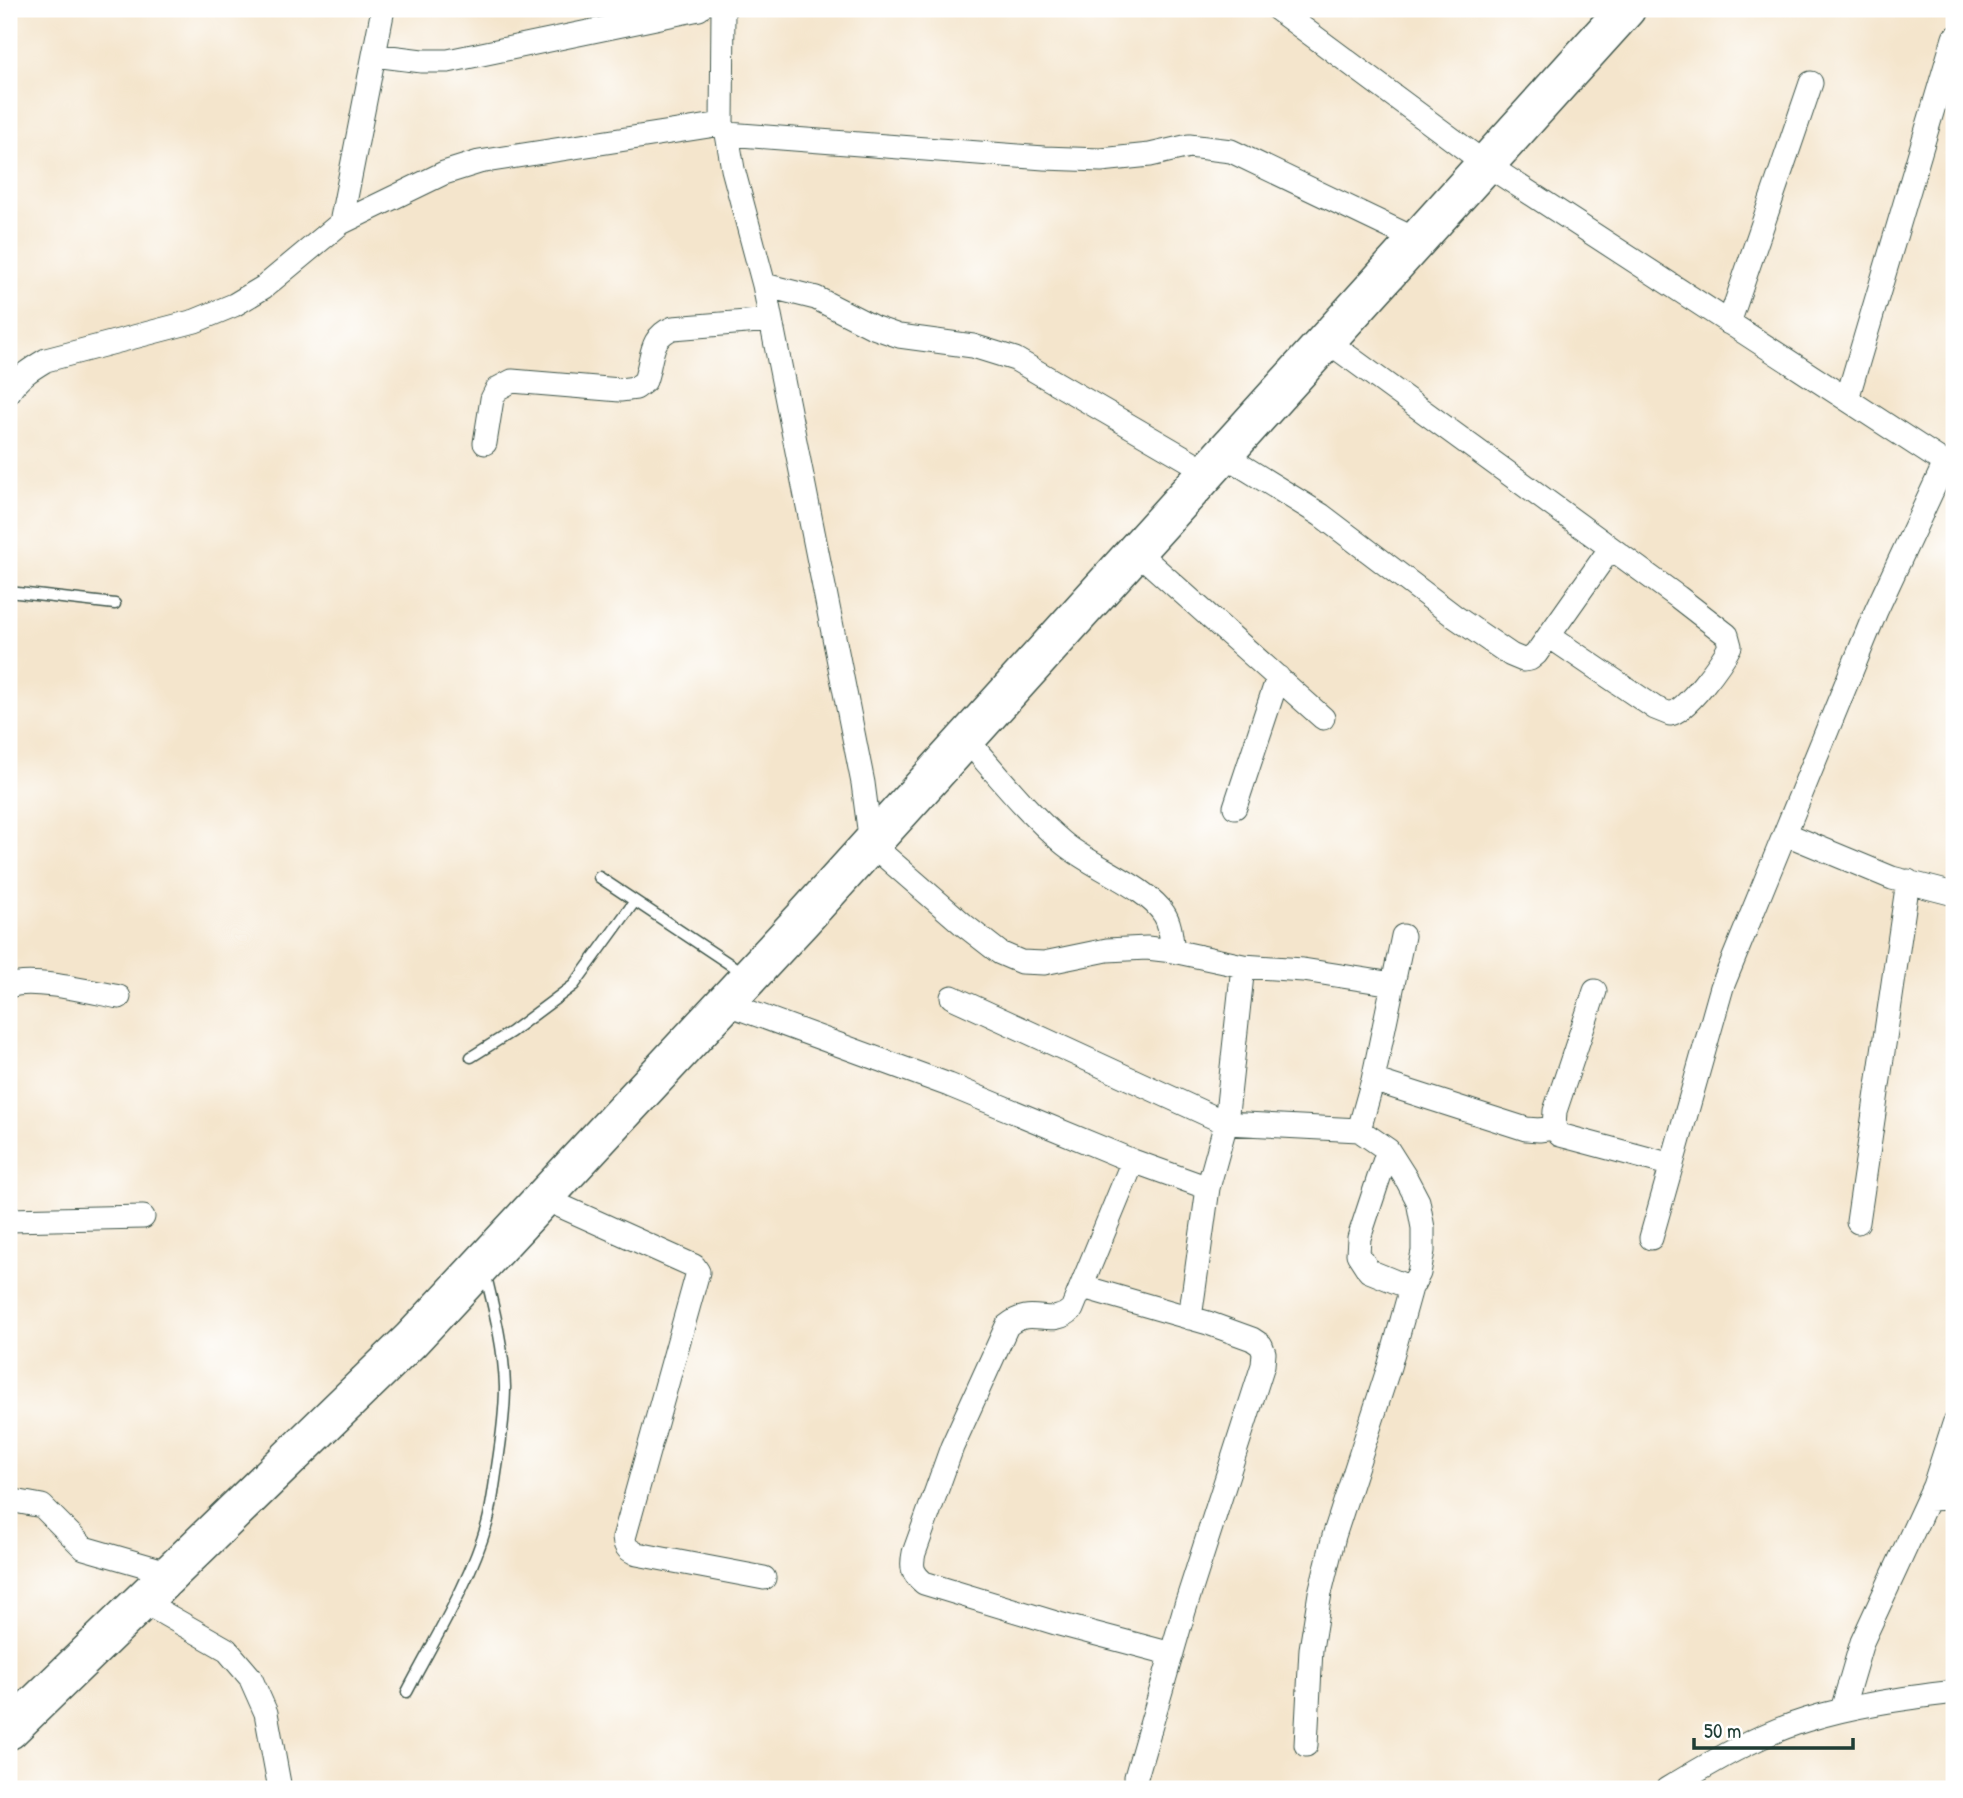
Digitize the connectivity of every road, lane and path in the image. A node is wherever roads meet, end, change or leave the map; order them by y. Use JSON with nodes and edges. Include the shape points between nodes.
{"nodes":[{"id":1,"x":383,"y":9,"type":"edge"},
{"id":2,"x":699,"y":9,"type":"edge"},
{"id":3,"x":723,"y":9,"type":"edge"},
{"id":4,"x":1278,"y":9,"type":"edge"},
{"id":5,"x":1626,"y":9,"type":"edge"},
{"id":6,"x":1954,"y":37,"type":"edge"},
{"id":7,"x":374,"y":55,"type":"junction"},
{"id":8,"x":1811,"y":83,"type":"dead end"},
{"id":9,"x":725,"y":129,"type":"junction"},
{"id":10,"x":1487,"y":165,"type":"junction"},
{"id":11,"x":341,"y":223,"type":"junction"},
{"id":12,"x":1419,"y":241,"type":"junction"},
{"id":13,"x":764,"y":285,"type":"junction"},
{"id":14,"x":771,"y":320,"type":"junction"},
{"id":15,"x":1730,"y":323,"type":"junction"},
{"id":16,"x":1327,"y":341,"type":"junction"},
{"id":17,"x":9,"y":392,"type":"edge"},
{"id":18,"x":1847,"y":399,"type":"junction"},
{"id":19,"x":485,"y":443,"type":"dead end"},
{"id":20,"x":1216,"y":463,"type":"junction"},
{"id":21,"x":1950,"y":466,"type":"edge"},
{"id":22,"x":1610,"y":548,"type":"junction"},
{"id":23,"x":1136,"y":551,"type":"junction"},
{"id":24,"x":9,"y":592,"type":"edge"},
{"id":25,"x":115,"y":604,"type":"dead end"},
{"id":26,"x":1549,"y":636,"type":"junction"},
{"id":27,"x":1278,"y":677,"type":"junction"},
{"id":28,"x":1323,"y":718,"type":"dead end"},
{"id":29,"x":966,"y":739,"type":"junction"},
{"id":30,"x":1235,"y":807,"type":"dead end"},
{"id":31,"x":1786,"y":834,"type":"junction"},
{"id":32,"x":871,"y":844,"type":"junction"},
{"id":33,"x":599,"y":877,"type":"dead end"},
{"id":34,"x":1908,"y":881,"type":"junction"},
{"id":35,"x":1954,"y":894,"type":"edge"},
{"id":36,"x":635,"y":901,"type":"junction"},
{"id":37,"x":1404,"y":936,"type":"dead end"},
{"id":38,"x":1173,"y":951,"type":"junction"},
{"id":39,"x":1243,"y":966,"type":"junction"},
{"id":40,"x":1393,"y":984,"type":"junction"},
{"id":41,"x":9,"y":986,"type":"edge"},
{"id":42,"x":737,"y":990,"type":"junction"},
{"id":43,"x":1595,"y":991,"type":"dead end"},
{"id":44,"x":119,"y":996,"type":"dead end"},
{"id":45,"x":951,"y":997,"type":"dead end"},
{"id":46,"x":471,"y":1057,"type":"dead end"},
{"id":47,"x":1373,"y":1080,"type":"junction"},
{"id":48,"x":1226,"y":1124,"type":"junction"},
{"id":49,"x":1554,"y":1128,"type":"junction"},
{"id":50,"x":1359,"y":1130,"type":"junction"},
{"id":51,"x":1388,"y":1150,"type":"junction"},
{"id":52,"x":1133,"y":1161,"type":"junction"},
{"id":53,"x":1672,"y":1165,"type":"junction"},
{"id":54,"x":1208,"y":1188,"type":"junction"},
{"id":55,"x":544,"y":1198,"type":"junction"},
{"id":56,"x":143,"y":1217,"type":"dead end"},
{"id":57,"x":9,"y":1220,"type":"edge"},
{"id":58,"x":1858,"y":1222,"type":"dead end"},
{"id":59,"x":1651,"y":1238,"type":"dead end"},
{"id":60,"x":483,"y":1263,"type":"junction"},
{"id":61,"x":1083,"y":1287,"type":"junction"},
{"id":62,"x":1411,"y":1288,"type":"junction"},
{"id":63,"x":1191,"y":1318,"type":"junction"},
{"id":64,"x":1954,"y":1424,"type":"edge"},
{"id":65,"x":1954,"y":1498,"type":"edge"},
{"id":66,"x":1928,"y":1499,"type":"junction"},
{"id":67,"x":9,"y":1500,"type":"edge"},
{"id":68,"x":171,"y":1573,"type":"junction"},
{"id":69,"x":764,"y":1578,"type":"dead end"},
{"id":70,"x":142,"y":1601,"type":"junction"},
{"id":71,"x":1172,"y":1654,"type":"junction"},
{"id":72,"x":407,"y":1692,"type":"dead end"},
{"id":73,"x":1954,"y":1692,"type":"edge"},
{"id":74,"x":1842,"y":1710,"type":"junction"},
{"id":75,"x":9,"y":1730,"type":"edge"},
{"id":76,"x":1307,"y":1745,"type":"dead end"},
{"id":77,"x":1136,"y":1777,"type":"dead end"},
{"id":78,"x":279,"y":1789,"type":"edge"},
{"id":79,"x":1667,"y":1789,"type":"edge"}],
"edges":[{"from":1,"to":7,"type":"street"},
{"from":2,"to":7,"type":"street","via":[[448,61]]},
{"from":3,"to":9,"type":"street"},
{"from":4,"to":10,"type":"street"},
{"from":5,"to":10,"type":"highway"},
{"from":6,"to":18,"type":"street"},
{"from":7,"to":11,"type":"street"},
{"from":8,"to":15,"type":"street"},
{"from":9,"to":11,"type":"street","via":[[479,162],[444,173]]},
{"from":9,"to":12,"type":"street","via":[[1044,158],[1101,160],[1189,146],[1212,147],[1230,151]]},
{"from":9,"to":13,"type":"street"},
{"from":10,"to":12,"type":"highway"},
{"from":10,"to":15,"type":"street"},
{"from":11,"to":17,"type":"street","via":[[264,287],[234,305],[195,321],[46,360],[28,370]]},
{"from":12,"to":16,"type":"highway"},
{"from":13,"to":14,"type":"street"},
{"from":13,"to":20,"type":"street","via":[[816,298],[899,336],[973,346],[1014,359]]},
{"from":14,"to":19,"type":"street","via":[[660,332],[645,381],[636,388],[512,381],[492,399]]},
{"from":14,"to":32,"type":"street","via":[[863,783]]},
{"from":15,"to":18,"type":"street"},
{"from":16,"to":20,"type":"highway"},
{"from":16,"to":22,"type":"street"},
{"from":18,"to":21,"type":"street"},
{"from":20,"to":23,"type":"highway"},
{"from":20,"to":26,"type":"street","via":[[1321,515],[1511,655],[1530,659]]},
{"from":21,"to":31,"type":"street","via":[[1876,611]]},
{"from":22,"to":26,"type":"street"},
{"from":22,"to":26,"type":"street","via":[[1727,635],[1730,646],[1724,658],[1682,709],[1670,714]]},
{"from":23,"to":27,"type":"street"},
{"from":23,"to":29,"type":"highway"},
{"from":24,"to":25,"type":"lane"},
{"from":27,"to":28,"type":"street"},
{"from":27,"to":30,"type":"street"},
{"from":29,"to":32,"type":"highway"},
{"from":29,"to":38,"type":"street","via":[[1063,843],[1144,895],[1164,914]]},
{"from":31,"to":34,"type":"street"},
{"from":31,"to":53,"type":"street","via":[[1722,987]]},
{"from":32,"to":38,"type":"street","via":[[964,925],[1000,953],[1021,962],[1044,963],[1107,950]]},
{"from":32,"to":42,"type":"highway"},
{"from":33,"to":36,"type":"lane"},
{"from":34,"to":35,"type":"street"},
{"from":34,"to":58,"type":"street"},
{"from":36,"to":42,"type":"lane"},
{"from":36,"to":46,"type":"lane","via":[[574,985]]},
{"from":37,"to":40,"type":"street"},
{"from":38,"to":39,"type":"street"},
{"from":39,"to":40,"type":"street"},
{"from":39,"to":48,"type":"street"},
{"from":40,"to":47,"type":"street"},
{"from":41,"to":44,"type":"street","via":[[46,985]]},
{"from":42,"to":52,"type":"street","via":[[949,1086]]},
{"from":42,"to":55,"type":"highway"},
{"from":43,"to":49,"type":"street","via":[[1555,1111]]},
{"from":45,"to":48,"type":"street"},
{"from":47,"to":49,"type":"street","via":[[1526,1129]]},
{"from":47,"to":50,"type":"street"},
{"from":48,"to":50,"type":"street"},
{"from":48,"to":54,"type":"street"},
{"from":49,"to":53,"type":"street","via":[[1560,1135]]},
{"from":50,"to":51,"type":"street"},
{"from":51,"to":62,"type":"street","via":[[1418,1201],[1423,1228],[1419,1273]]},
{"from":51,"to":62,"type":"street","via":[[1358,1254],[1369,1271]]},
{"from":52,"to":54,"type":"street"},
{"from":52,"to":61,"type":"street"},
{"from":53,"to":59,"type":"street"},
{"from":54,"to":63,"type":"street"},
{"from":55,"to":60,"type":"highway"},
{"from":55,"to":69,"type":"street","via":[[694,1266],[698,1272],[625,1545],[637,1554]]},
{"from":56,"to":57,"type":"street"},
{"from":60,"to":68,"type":"highway","via":[[411,1340]]},
{"from":60,"to":72,"type":"lane","via":[[505,1387],[495,1485],[476,1555]]},
{"from":61,"to":63,"type":"street"},
{"from":61,"to":71,"type":"street","via":[[1065,1316],[1028,1315],[1007,1326],[952,1447],[911,1566],[924,1583]]},
{"from":62,"to":76,"type":"street","via":[[1320,1593],[1311,1649]]},
{"from":63,"to":71,"type":"street","via":[[1252,1339],[1264,1353]]},
{"from":64,"to":66,"type":"street"},
{"from":65,"to":66,"type":"street"},
{"from":66,"to":74,"type":"street","via":[[1865,1633]]},
{"from":67,"to":68,"type":"street","via":[[41,1506],[92,1551]]},
{"from":68,"to":70,"type":"highway"},
{"from":70,"to":75,"type":"highway"},
{"from":70,"to":78,"type":"street","via":[[226,1649],[250,1677],[266,1713]]},
{"from":71,"to":77,"type":"street"},
{"from":73,"to":74,"type":"street"},
{"from":74,"to":79,"type":"street","via":[[1754,1740]]}]}
